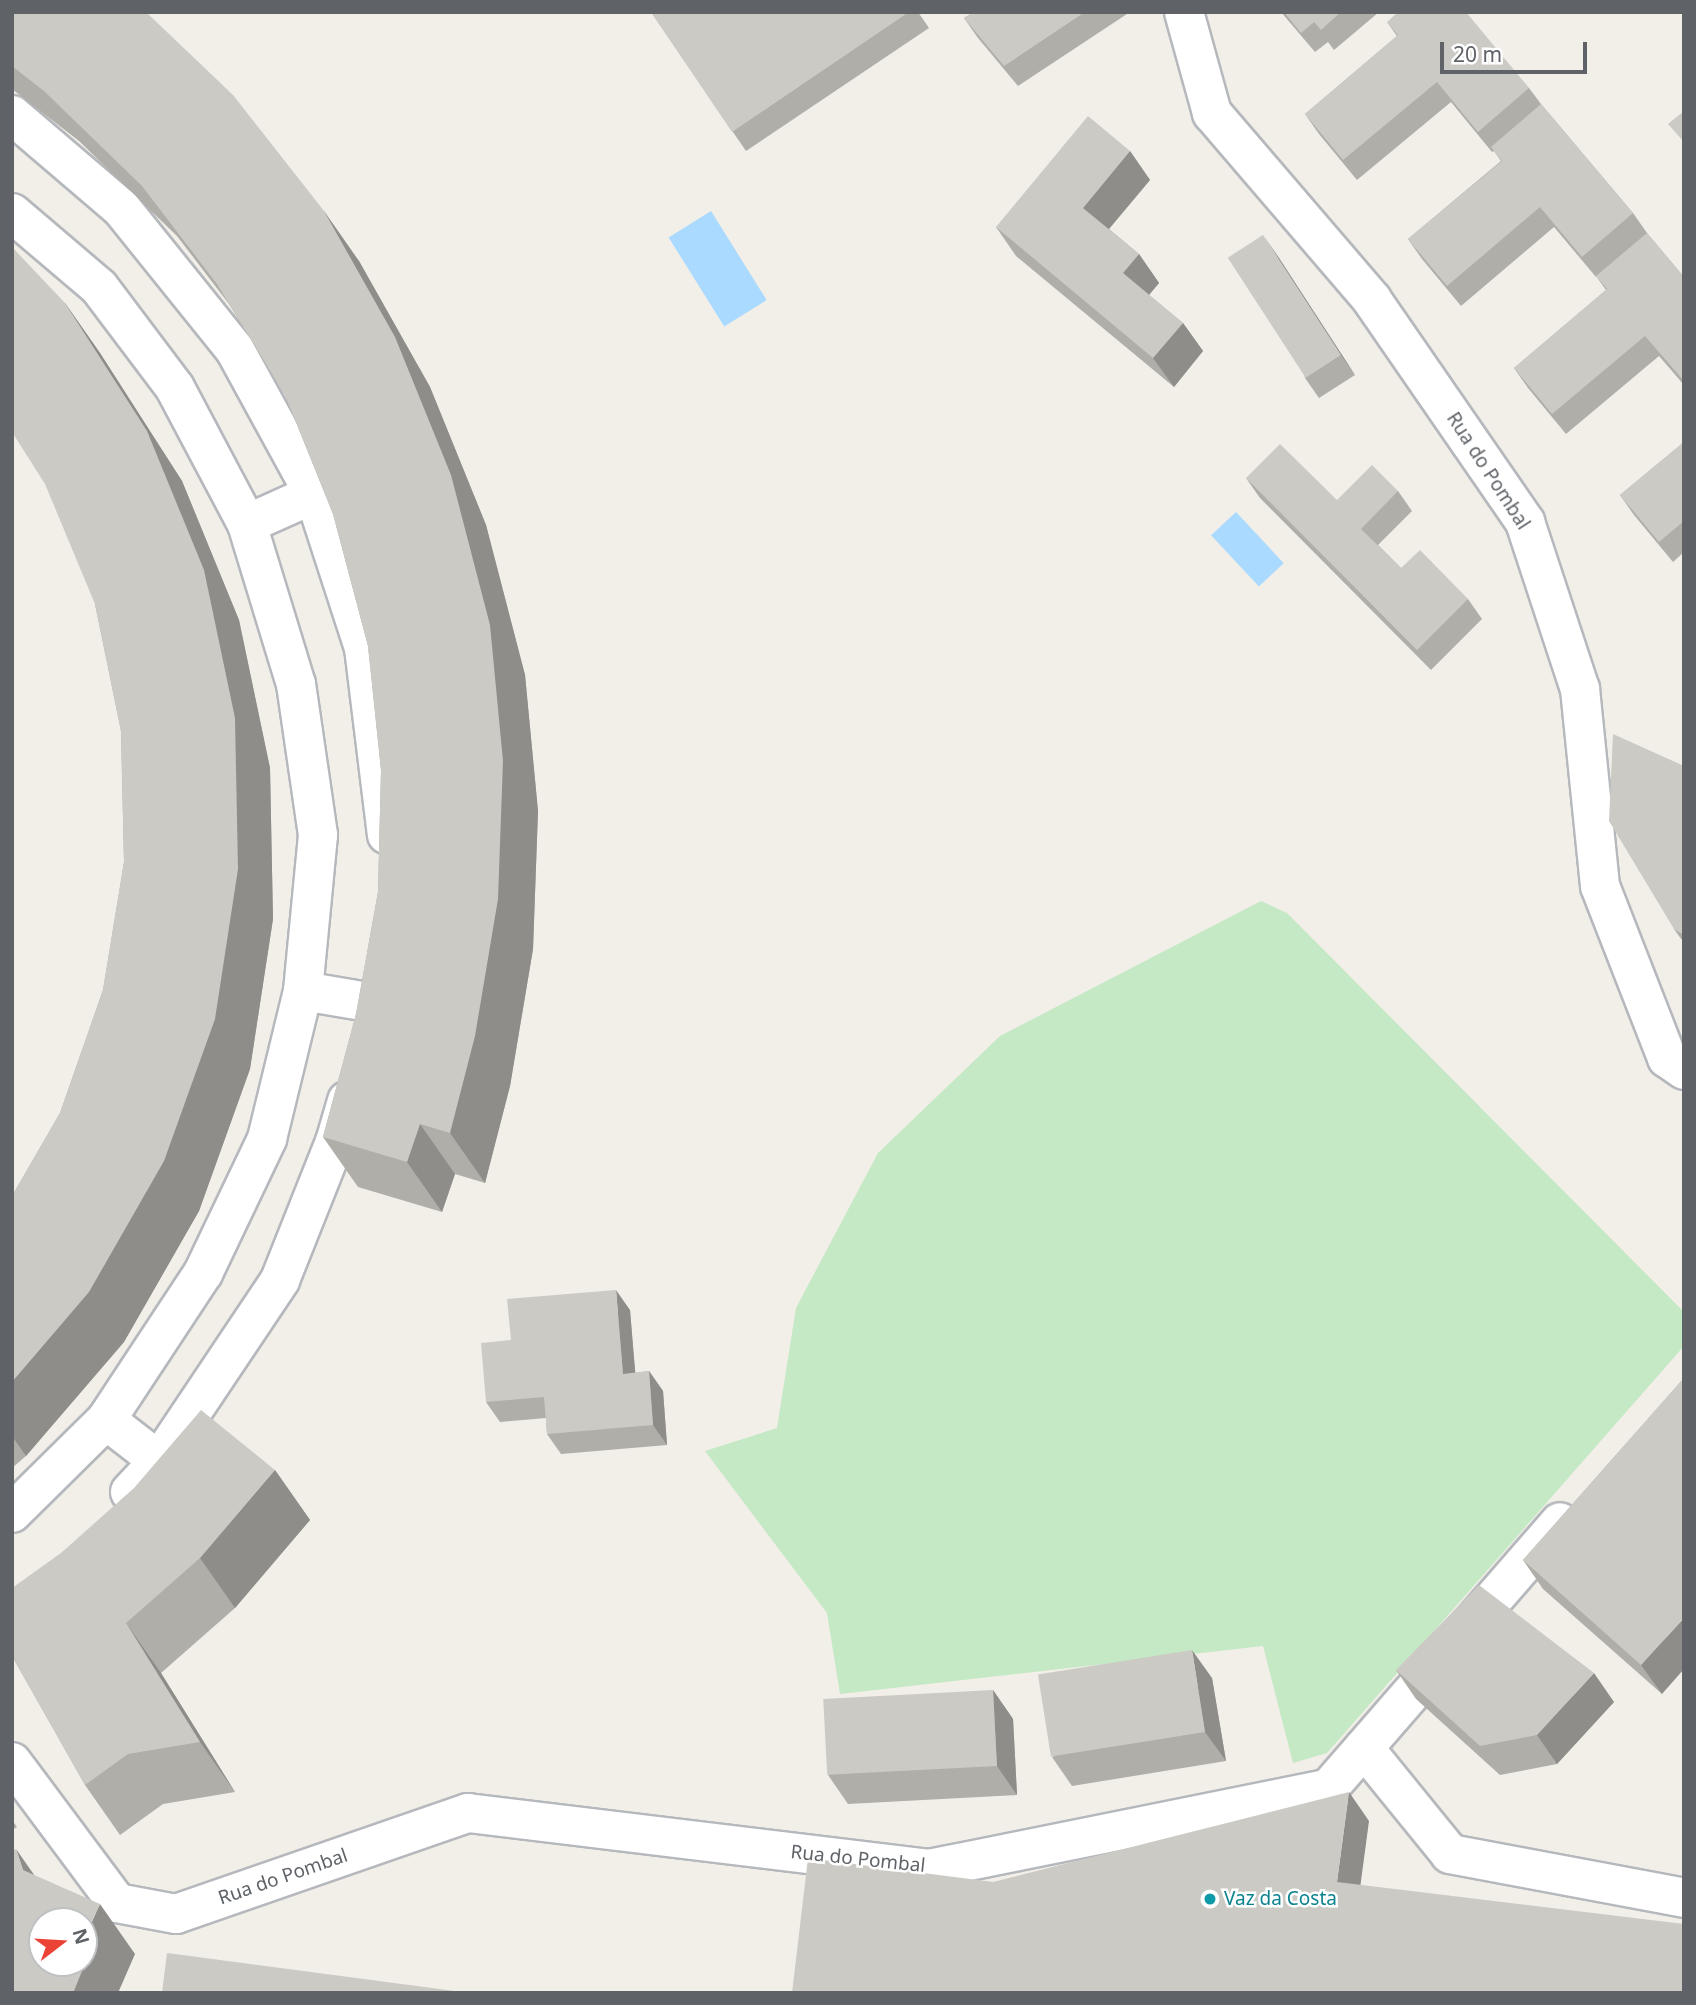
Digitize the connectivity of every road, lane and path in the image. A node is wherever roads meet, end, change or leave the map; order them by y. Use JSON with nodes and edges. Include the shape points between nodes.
{"nodes":[{"id":1,"x":1184,"y":12,"type":"edge"},
{"id":2,"x":13,"y":118,"type":"edge"},
{"id":3,"x":12,"y":213,"type":"edge"},
{"id":4,"x":314,"y":494,"type":"junction"},
{"id":5,"x":247,"y":524,"type":"junction"},
{"id":6,"x":385,"y":868,"type":"edge"},
{"id":7,"x":377,"y":962,"type":"edge"},
{"id":8,"x":303,"y":991,"type":"junction"},
{"id":9,"x":374,"y":1003,"type":"junction"},
{"id":10,"x":1684,"y":1070,"type":"edge"},
{"id":11,"x":106,"y":1420,"type":"junction"},
{"id":12,"x":159,"y":1461,"type":"junction"},
{"id":13,"x":1583,"y":1495,"type":"edge"},
{"id":14,"x":12,"y":1513,"type":"edge"},
{"id":15,"x":108,"y":1516,"type":"edge"},
{"id":16,"x":1364,"y":1748,"type":"junction"},
{"id":17,"x":12,"y":1762,"type":"edge"},
{"id":18,"x":1684,"y":1898,"type":"edge"}],
"edges":[{"from":1,"to":10,"type":"street","name":"Rua do Pombal","via":[[1212,113],[1371,300],[1525,522],[1580,690],[1600,886],[1667,1058]]},
{"from":2,"to":4,"type":"street","via":[[121,208],[235,349]]},
{"from":3,"to":5,"type":"street","via":[[99,287],[175,388]]},
{"from":4,"to":5,"type":"street"},
{"from":4,"to":6,"type":"street","via":[[364,648],[387,841]]},
{"from":5,"to":8,"type":"street","via":[[296,684],[318,835]]},
{"from":7,"to":9,"type":"street"},
{"from":8,"to":9,"type":"street"},
{"from":8,"to":11,"type":"street","via":[[267,1139],[203,1273]]},
{"from":9,"to":12,"type":"street","via":[[335,1142],[280,1280]]},
{"from":11,"to":12,"type":"street"},
{"from":11,"to":14,"type":"street"},
{"from":12,"to":15,"type":"street"},
{"from":13,"to":16,"type":"street","name":"Rua do Pombal"},
{"from":16,"to":17,"type":"street","name":"Rua do Pombal","via":[[1329,1788],[929,1869],[468,1813],[176,1914],[117,1903]]},
{"from":16,"to":18,"type":"street","via":[[1450,1854]]}]}
